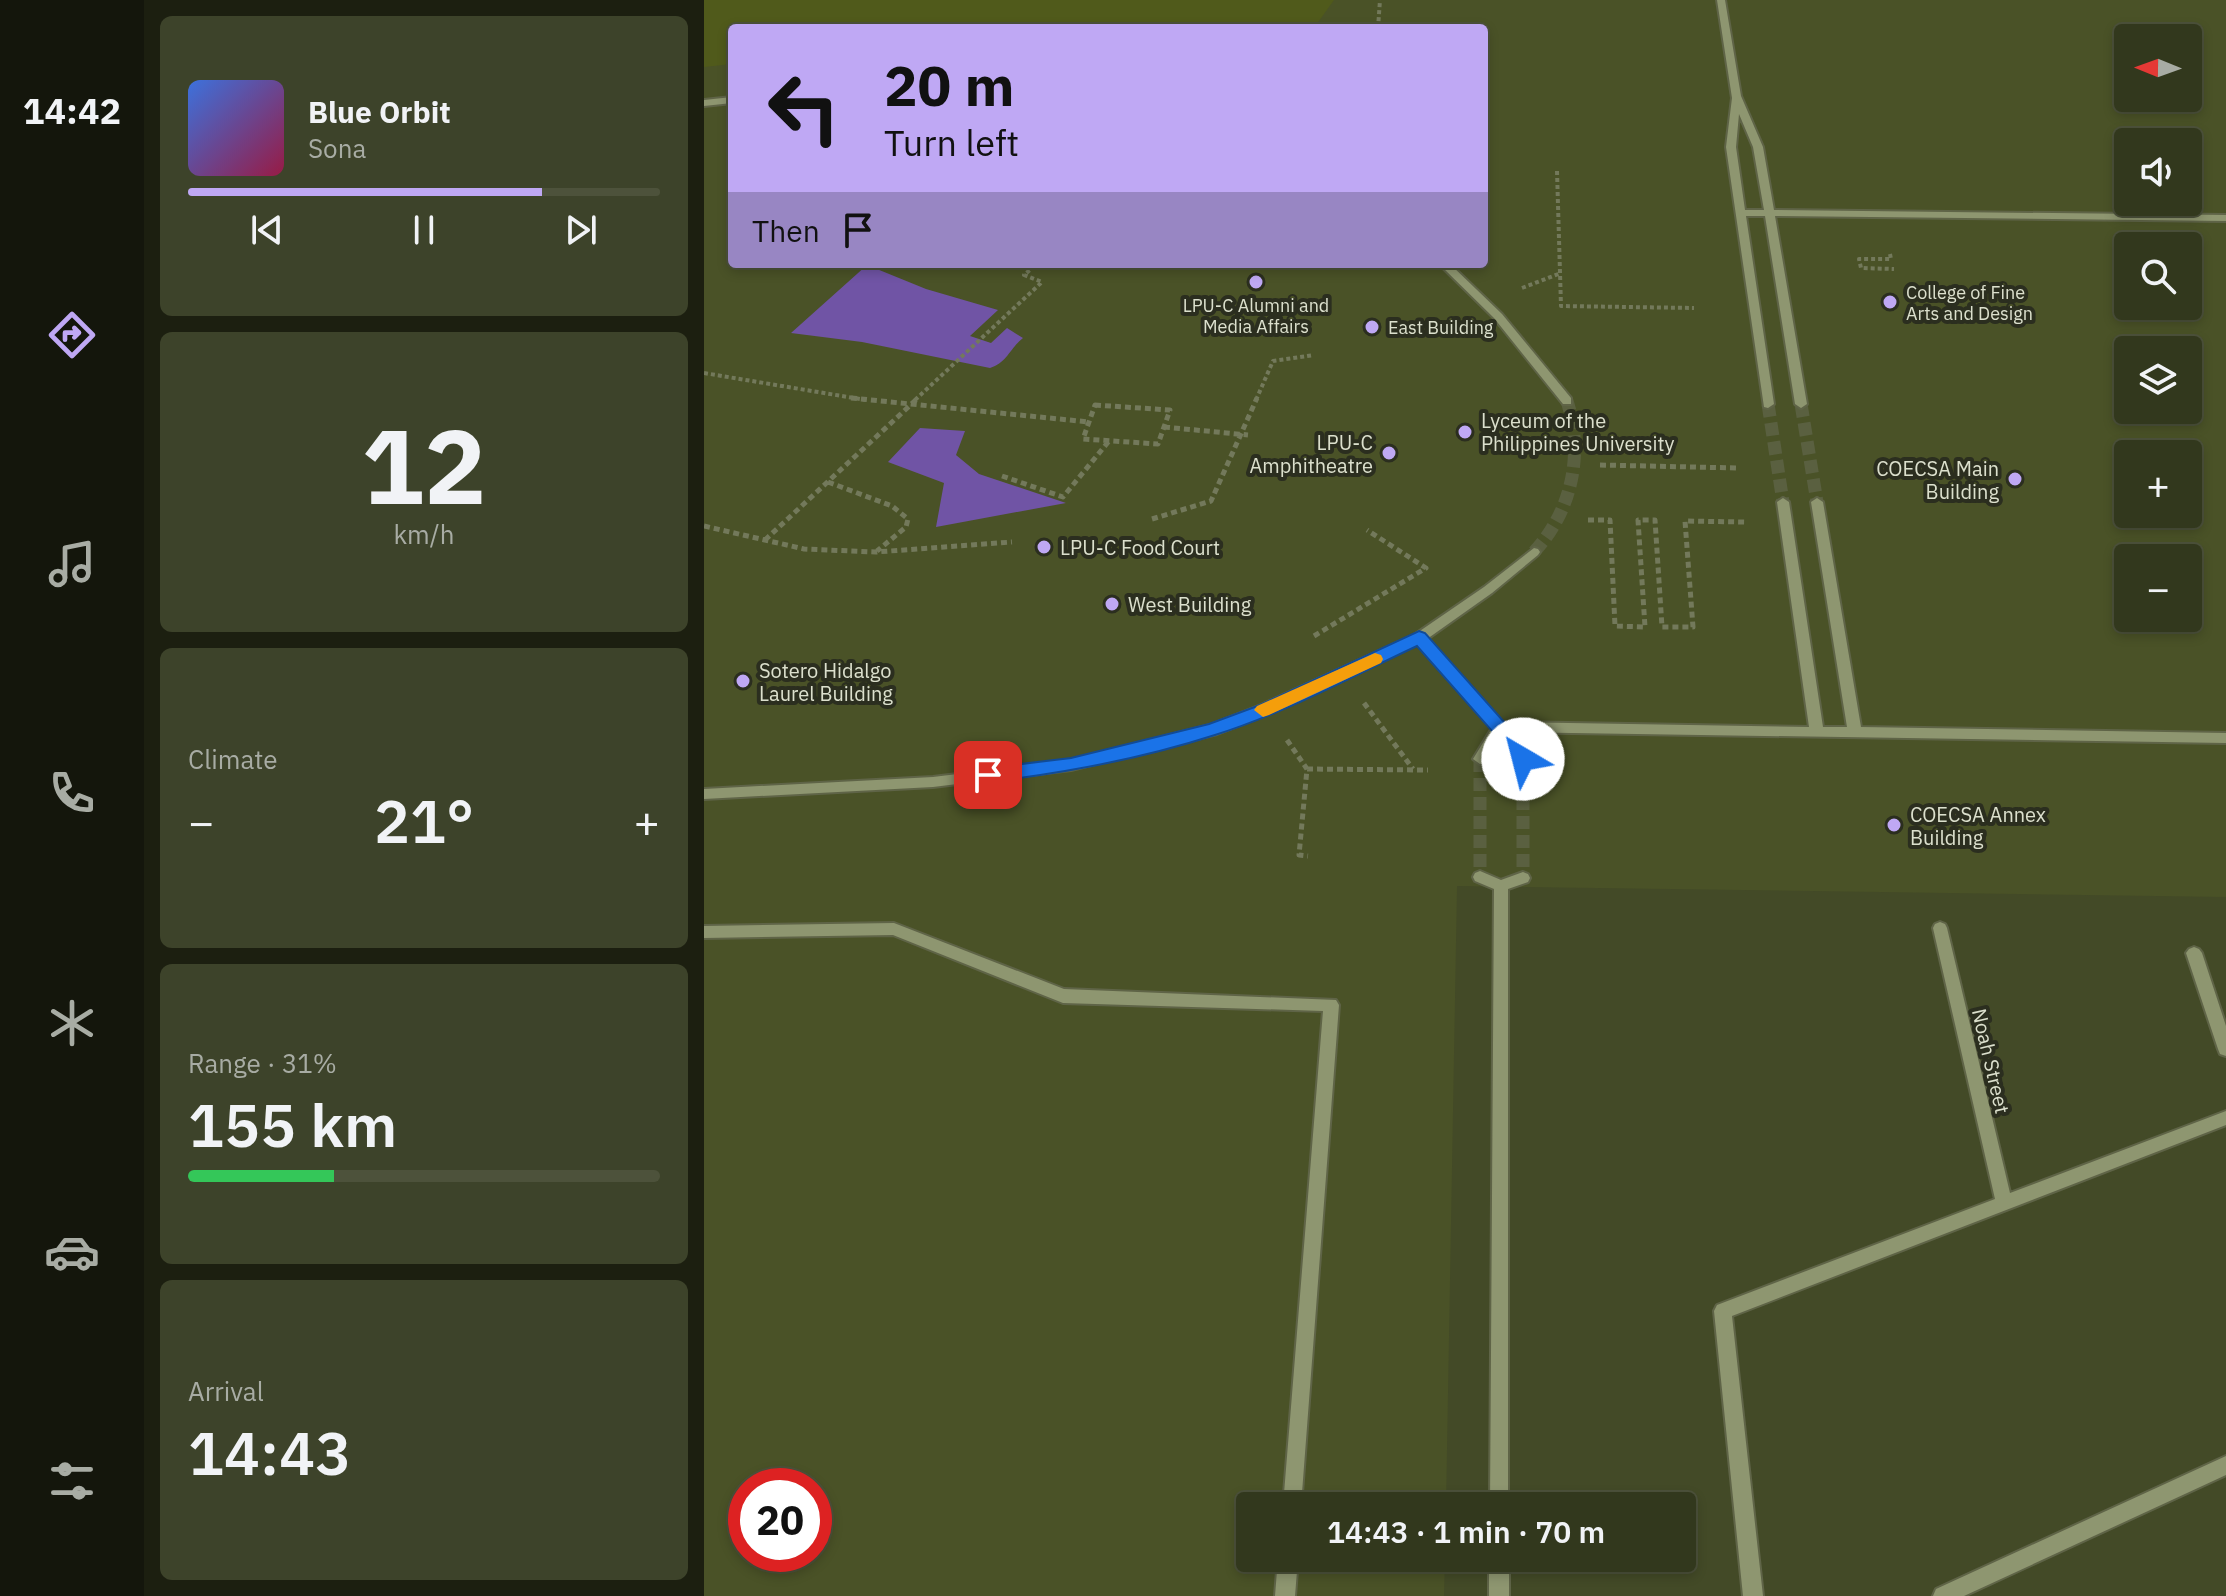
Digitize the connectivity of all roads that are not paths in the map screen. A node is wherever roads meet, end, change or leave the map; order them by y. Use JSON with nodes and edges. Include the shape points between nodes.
{"nodes":[{"id":1,"x":1721,"y":0,"type":"edge"},
{"id":2,"x":1736,"y":96,"type":"junction"},
{"id":3,"x":728,"y":100,"type":"edge"},
{"id":4,"x":704,"y":103,"type":"edge"},
{"id":5,"x":1740,"y":213,"type":"junction"},
{"id":6,"x":1769,"y":213,"type":"junction"},
{"id":7,"x":2226,"y":218,"type":"edge"},
{"id":8,"x":1448,"y":268,"type":"edge"},
{"id":9,"x":1567,"y":401,"type":"tunnel mouth"},
{"id":10,"x":1768,"y":404,"type":"tunnel mouth"},
{"id":11,"x":1801,"y":404,"type":"tunnel mouth"},
{"id":12,"x":1783,"y":502,"type":"tunnel mouth"},
{"id":13,"x":1817,"y":502,"type":"tunnel mouth"},
{"id":14,"x":1534,"y":552,"type":"tunnel mouth"},
{"id":15,"x":1419,"y":638,"type":"junction"},
{"id":16,"x":1499,"y":727,"type":"junction"},
{"id":17,"x":1817,"y":732,"type":"junction"},
{"id":18,"x":1855,"y":732,"type":"junction"},
{"id":19,"x":2226,"y":738,"type":"edge"},
{"id":20,"x":1480,"y":759,"type":"tunnel mouth"},
{"id":21,"x":1523,"y":759,"type":"tunnel mouth"},
{"id":22,"x":704,"y":794,"type":"edge"},
{"id":23,"x":1480,"y":877,"type":"dead end"},
{"id":24,"x":1523,"y":878,"type":"dead end"},
{"id":25,"x":1501,"y":886,"type":"junction"},
{"id":26,"x":1940,"y":928,"type":"dead end"},
{"id":27,"x":704,"y":932,"type":"edge"},
{"id":28,"x":2194,"y":953,"type":"dead end"},
{"id":29,"x":2226,"y":1049,"type":"edge"},
{"id":30,"x":2226,"y":1118,"type":"edge"},
{"id":31,"x":2004,"y":1203,"type":"junction"},
{"id":32,"x":2226,"y":1465,"type":"edge"},
{"id":33,"x":1293,"y":1492,"type":"edge"},
{"id":34,"x":1499,"y":1492,"type":"edge"},
{"id":35,"x":1287,"y":1572,"type":"edge"},
{"id":36,"x":1499,"y":1572,"type":"edge"},
{"id":37,"x":1285,"y":1596,"type":"edge"},
{"id":38,"x":1499,"y":1596,"type":"edge"},
{"id":39,"x":1753,"y":1596,"type":"edge"},
{"id":40,"x":1943,"y":1596,"type":"edge"}],
"edges":[{"from":1,"to":2,"type":"street"},
{"from":2,"to":5,"type":"street","via":[[1731,147]]},
{"from":2,"to":6,"type":"street","via":[[1758,147]]},
{"from":3,"to":4,"type":"street"},
{"from":5,"to":6,"type":"street"},
{"from":5,"to":10,"type":"street"},
{"from":6,"to":7,"type":"street"},
{"from":6,"to":11,"type":"street"},
{"from":8,"to":9,"type":"street","via":[[1498,316]]},
{"from":12,"to":17,"type":"street"},
{"from":13,"to":18,"type":"street"},
{"from":14,"to":15,"type":"street"},
{"from":15,"to":16,"type":"street"},
{"from":15,"to":22,"type":"street","via":[[1212,730],[1071,765],[933,782]]},
{"from":16,"to":17,"type":"street"},
{"from":16,"to":20,"type":"street"},
{"from":16,"to":21,"type":"street"},
{"from":17,"to":18,"type":"street"},
{"from":18,"to":19,"type":"street"},
{"from":23,"to":25,"type":"street"},
{"from":24,"to":25,"type":"street"},
{"from":25,"to":34,"type":"street"},
{"from":26,"to":31,"type":"street","name":"Noah Street"},
{"from":27,"to":33,"type":"street","via":[[894,929],[1063,996],[1331,1005]]},
{"from":28,"to":29,"type":"street"},
{"from":30,"to":31,"type":"street"},
{"from":31,"to":39,"type":"street","via":[[1723,1311]]},
{"from":32,"to":40,"type":"street"},
{"from":35,"to":37,"type":"street"},
{"from":36,"to":38,"type":"street"}]}
